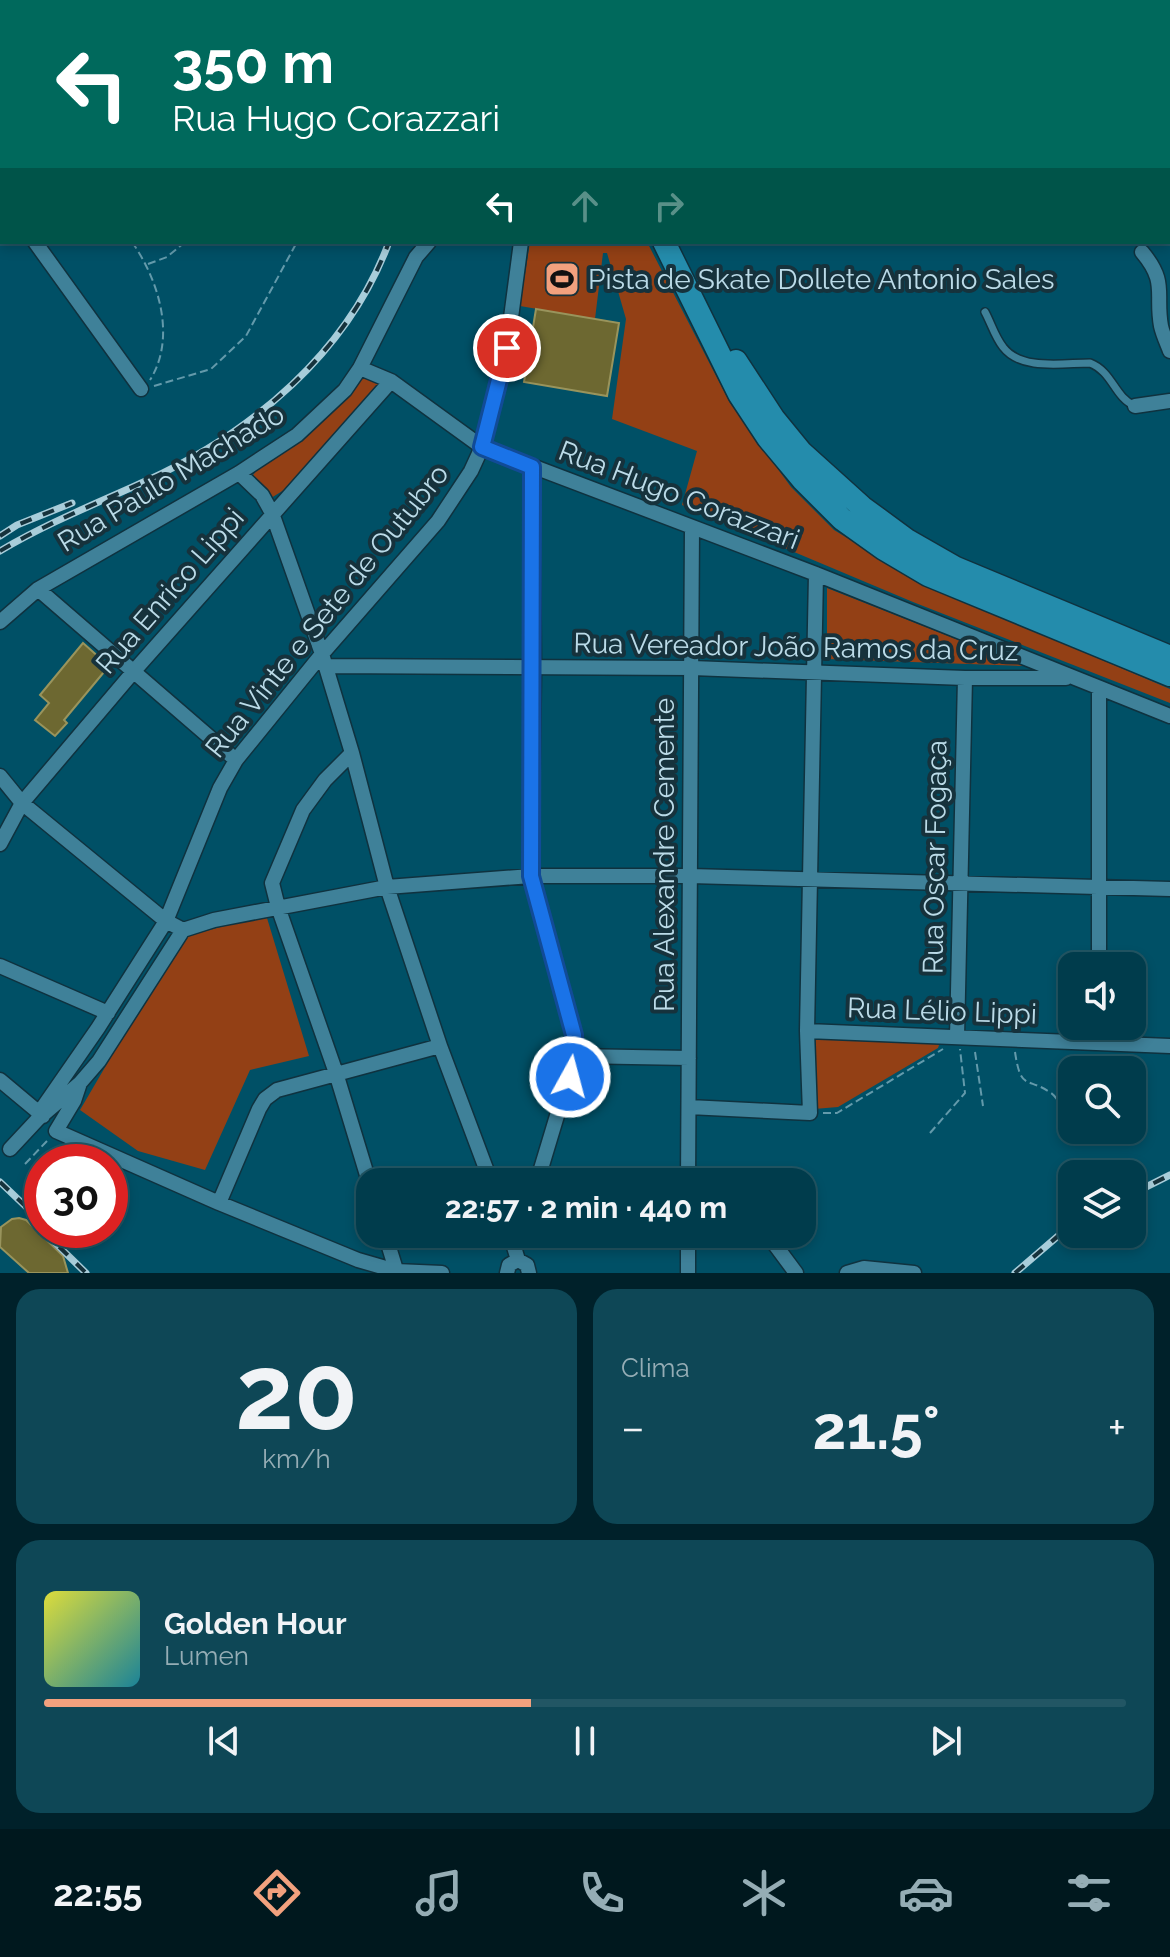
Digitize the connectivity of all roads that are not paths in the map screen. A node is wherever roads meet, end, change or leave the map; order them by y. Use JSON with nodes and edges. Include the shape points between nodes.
{"nodes":[{"id":1,"x":36,"y":244,"type":"edge"},
{"id":2,"x":427,"y":244,"type":"edge"},
{"id":3,"x":521,"y":244,"type":"edge"},
{"id":4,"x":665,"y":244,"type":"edge"},
{"id":5,"x":1142,"y":252,"type":"dead end"},
{"id":6,"x":689,"y":290,"type":"junction"},
{"id":7,"x":985,"y":312,"type":"dead end"},
{"id":8,"x":1170,"y":351,"type":"edge"},
{"id":9,"x":360,"y":368,"type":"junction"},
{"id":10,"x":391,"y":381,"type":"junction"},
{"id":11,"x":141,"y":389,"type":"road end"},
{"id":12,"x":1170,"y":401,"type":"edge"},
{"id":13,"x":1135,"y":406,"type":"joint"},
{"id":14,"x":482,"y":447,"type":"junction"},
{"id":15,"x":532,"y":467,"type":"junction"},
{"id":16,"x":239,"y":473,"type":"junction"},
{"id":17,"x":272,"y":513,"type":"junction"},
{"id":18,"x":692,"y":528,"type":"junction"},
{"id":19,"x":816,"y":574,"type":"junction"},
{"id":20,"x":38,"y":589,"type":"junction"},
{"id":21,"x":0,"y":622,"type":"edge"},
{"id":22,"x":1170,"y":657,"type":"edge"},
{"id":23,"x":323,"y":660,"type":"junction"},
{"id":24,"x":692,"y":668,"type":"junction"},
{"id":25,"x":534,"y":669,"type":"junction"},
{"id":26,"x":134,"y":671,"type":"junction"},
{"id":27,"x":816,"y":673,"type":"junction"},
{"id":28,"x":1170,"y":675,"type":"edge"},
{"id":29,"x":965,"y":678,"type":"junction"},
{"id":30,"x":1075,"y":678,"type":"junction"},
{"id":31,"x":1099,"y":688,"type":"junction"},
{"id":32,"x":1170,"y":716,"type":"edge"},
{"id":33,"x":352,"y":753,"type":"junction"},
{"id":34,"x":236,"y":760,"type":"junction"},
{"id":35,"x":0,"y":776,"type":"edge"},
{"id":36,"x":22,"y":803,"type":"junction"},
{"id":37,"x":0,"y":844,"type":"edge"},
{"id":38,"x":531,"y":876,"type":"junction"},
{"id":39,"x":690,"y":876,"type":"junction"},
{"id":40,"x":811,"y":879,"type":"junction"},
{"id":41,"x":960,"y":885,"type":"junction"},
{"id":42,"x":387,"y":887,"type":"junction"},
{"id":43,"x":1099,"y":887,"type":"junction"},
{"id":44,"x":1170,"y":889,"type":"edge"},
{"id":45,"x":278,"y":907,"type":"junction"},
{"id":46,"x":166,"y":921,"type":"junction"},
{"id":47,"x":183,"y":930,"type":"junction"},
{"id":48,"x":1099,"y":952,"type":"edge"},
{"id":49,"x":0,"y":966,"type":"edge"},
{"id":50,"x":108,"y":1013,"type":"junction"},
{"id":51,"x":807,"y":1031,"type":"junction"},
{"id":52,"x":965,"y":1038,"type":"junction"},
{"id":53,"x":1099,"y":1043,"type":"joint"},
{"id":54,"x":440,"y":1046,"type":"junction"},
{"id":55,"x":1170,"y":1046,"type":"edge"},
{"id":56,"x":575,"y":1056,"type":"junction"},
{"id":57,"x":689,"y":1058,"type":"junction"},
{"id":58,"x":336,"y":1073,"type":"junction"},
{"id":59,"x":0,"y":1080,"type":"edge"},
{"id":60,"x":80,"y":1083,"type":"junction"},
{"id":61,"x":689,"y":1107,"type":"junction"},
{"id":62,"x":40,"y":1116,"type":"junction"},
{"id":63,"x":10,"y":1149,"type":"dead end"},
{"id":64,"x":365,"y":1168,"type":"edge"},
{"id":65,"x":486,"y":1168,"type":"edge"},
{"id":66,"x":541,"y":1168,"type":"edge"},
{"id":67,"x":688,"y":1168,"type":"edge"},
{"id":68,"x":219,"y":1203,"type":"junction"},
{"id":69,"x":389,"y":1248,"type":"edge"},
{"id":70,"x":518,"y":1248,"type":"edge"},
{"id":71,"x":688,"y":1248,"type":"edge"},
{"id":72,"x":777,"y":1248,"type":"edge"},
{"id":73,"x":396,"y":1272,"type":"edge"},
{"id":74,"x":529,"y":1272,"type":"edge"},
{"id":75,"x":442,"y":1273,"type":"edge"},
{"id":76,"x":507,"y":1273,"type":"edge"},
{"id":77,"x":537,"y":1273,"type":"edge"},
{"id":78,"x":688,"y":1273,"type":"edge"},
{"id":79,"x":796,"y":1273,"type":"edge"},
{"id":80,"x":847,"y":1273,"type":"edge"},
{"id":81,"x":914,"y":1273,"type":"edge"}],
"edges":[{"from":1,"to":11,"type":"street"},
{"from":2,"to":9,"type":"street","name":"Rua Paulo Machado"},
{"from":3,"to":14,"type":"street","name":"Rua Vinte e Sete de Outubro","via":[[507,348]]},
{"from":4,"to":6,"type":"highway"},
{"from":5,"to":8,"type":"street","via":[[1160,285],[1161,326]]},
{"from":6,"to":22,"type":"highway","via":[[774,419],[801,452],[862,507],[956,568]]},
{"from":6,"to":28,"type":"highway","via":[[739,394],[768,438],[842,519],[928,575]]},
{"from":7,"to":13,"type":"lane","via":[[1012,356],[1023,362],[1100,367]]},
{"from":9,"to":10,"type":"street","name":"Rua Hugo Corazzari"},
{"from":9,"to":16,"type":"street","name":"Rua Paulo Machado","via":[[345,390],[297,435]]},
{"from":10,"to":14,"type":"street","name":"Rua Hugo Corazzari"},
{"from":10,"to":17,"type":"street","name":"Rua Enrico Lippi"},
{"from":12,"to":13,"type":"street"},
{"from":14,"to":15,"type":"street","name":"Rua Hugo Corazzari"},
{"from":14,"to":23,"type":"street","name":"Rua Vinte e Sete de Outubro","via":[[438,521]]},
{"from":15,"to":18,"type":"street","name":"Rua Hugo Corazzari"},
{"from":15,"to":25,"type":"street"},
{"from":16,"to":17,"type":"street"},
{"from":16,"to":20,"type":"street","name":"Rua Paulo Machado"},
{"from":17,"to":23,"type":"street"},
{"from":17,"to":26,"type":"street","name":"Rua Enrico Lippi"},
{"from":18,"to":19,"type":"street","name":"Rua Hugo Corazzari"},
{"from":18,"to":24,"type":"street","name":"Rua Alexandre Cemente"},
{"from":19,"to":27,"type":"street"},
{"from":19,"to":30,"type":"street","name":"Rua Hugo Corazzari"},
{"from":20,"to":21,"type":"street","name":"Rua Paulo Machado"},
{"from":20,"to":26,"type":"street"},
{"from":23,"to":25,"type":"street","name":"Rua Vereador João Ramos da Cruz"},
{"from":23,"to":33,"type":"street"},
{"from":23,"to":34,"type":"street","name":"Rua Vinte e Sete de Outubro"},
{"from":24,"to":25,"type":"street","name":"Rua Vereador João Ramos da Cruz"},
{"from":24,"to":27,"type":"street","name":"Rua Vereador João Ramos da Cruz"},
{"from":24,"to":39,"type":"street","name":"Rua Alexandre Cemente"},
{"from":25,"to":38,"type":"street"},
{"from":26,"to":34,"type":"street"},
{"from":26,"to":36,"type":"street","name":"Rua Enrico Lippi"},
{"from":27,"to":29,"type":"street","name":"Rua Vereador João Ramos da Cruz"},
{"from":27,"to":40,"type":"street"},
{"from":29,"to":30,"type":"street","name":"Rua Vereador João Ramos da Cruz"},
{"from":29,"to":41,"type":"street","name":"Rua Oscar Fogaça"},
{"from":30,"to":31,"type":"street","name":"Rua Hugo Corazzari"},
{"from":31,"to":32,"type":"street","name":"Rua Hugo Corazzari"},
{"from":31,"to":43,"type":"street"},
{"from":33,"to":42,"type":"street"},
{"from":33,"to":45,"type":"street","via":[[303,810],[272,883]]},
{"from":34,"to":46,"type":"street","name":"Rua Vinte e Sete de Outubro"},
{"from":35,"to":36,"type":"street"},
{"from":36,"to":37,"type":"street","name":"Rua Enrico Lippi"},
{"from":36,"to":46,"type":"street"},
{"from":38,"to":39,"type":"street"},
{"from":38,"to":42,"type":"street"},
{"from":38,"to":56,"type":"street","via":[[574,1035]]},
{"from":39,"to":40,"type":"street"},
{"from":39,"to":57,"type":"street","name":"Rua Alexandre Cemente"},
{"from":40,"to":41,"type":"street"},
{"from":40,"to":51,"type":"street"},
{"from":41,"to":43,"type":"street"},
{"from":41,"to":52,"type":"street","name":"Rua Oscar Fogaça"},
{"from":42,"to":45,"type":"street"},
{"from":42,"to":54,"type":"street"},
{"from":43,"to":44,"type":"street"},
{"from":43,"to":48,"type":"street"},
{"from":45,"to":47,"type":"street"},
{"from":45,"to":58,"type":"street"},
{"from":46,"to":47,"type":"street"},
{"from":46,"to":50,"type":"street","name":"Rua Vinte e Sete de Outubro"},
{"from":47,"to":60,"type":"street","name":"Rua Vinte e Sete de Outubro"},
{"from":49,"to":50,"type":"street"},
{"from":50,"to":62,"type":"street","name":"Rua Vinte e Sete de Outubro"},
{"from":51,"to":52,"type":"street","name":"Rua Lélio Lippi"},
{"from":51,"to":61,"type":"street","via":[[810,1113]]},
{"from":52,"to":53,"type":"street","name":"Rua Lélio Lippi"},
{"from":53,"to":55,"type":"street","name":"Rua Lélio Lippi"},
{"from":54,"to":58,"type":"street"},
{"from":54,"to":65,"type":"street"},
{"from":56,"to":57,"type":"street"},
{"from":56,"to":66,"type":"street"},
{"from":57,"to":61,"type":"street","name":"Rua Alexandre Cemente"},
{"from":58,"to":64,"type":"street"},
{"from":58,"to":68,"type":"street","via":[[277,1090],[265,1099]]},
{"from":59,"to":62,"type":"street"},
{"from":60,"to":62,"type":"street","name":"Rua Vinte e Sete de Outubro"},
{"from":60,"to":68,"type":"street","name":"Rua Vinte e Sete de Outubro","via":[[56,1131]]},
{"from":61,"to":67,"type":"street","name":"Rua Alexandre Cemente"},
{"from":62,"to":63,"type":"street","name":"Rua Vinte e Sete de Outubro"},
{"from":68,"to":73,"type":"street"},
{"from":69,"to":73,"type":"street"},
{"from":70,"to":74,"type":"street"},
{"from":70,"to":76,"type":"street"},
{"from":71,"to":78,"type":"street"},
{"from":72,"to":79,"type":"street"},
{"from":73,"to":75,"type":"street"},
{"from":74,"to":77,"type":"street"},
{"from":80,"to":81,"type":"street","via":[[864,1268]]}]}
